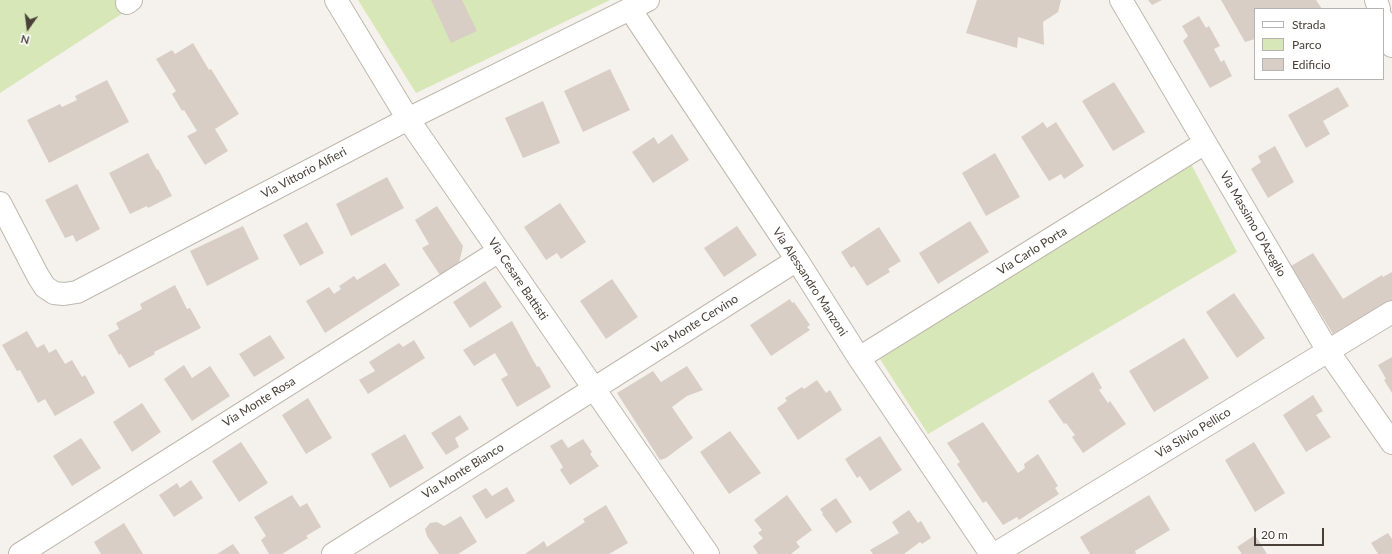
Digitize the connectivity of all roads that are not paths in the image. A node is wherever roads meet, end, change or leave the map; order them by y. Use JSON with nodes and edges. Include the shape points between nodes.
{"nodes":[{"id":1,"x":336,"y":0,"type":"edge"},
{"id":2,"x":1121,"y":0,"type":"edge"},
{"id":3,"x":639,"y":4,"type":"edge"},
{"id":4,"x":1384,"y":23,"type":"edge"},
{"id":5,"x":1392,"y":46,"type":"edge"},
{"id":6,"x":408,"y":119,"type":"junction"},
{"id":7,"x":1205,"y":143,"type":"junction"},
{"id":8,"x":0,"y":203,"type":"edge"},
{"id":9,"x":498,"y":251,"type":"junction"},
{"id":10,"x":796,"y":260,"type":"junction"},
{"id":11,"x":1392,"y":312,"type":"edge"},
{"id":12,"x":1328,"y":351,"type":"junction"},
{"id":13,"x":859,"y":358,"type":"junction"},
{"id":14,"x":593,"y":389,"type":"junction"},
{"id":15,"x":1392,"y":443,"type":"edge"},
{"id":16,"x":20,"y":554,"type":"edge"},
{"id":17,"x":333,"y":554,"type":"edge"},
{"id":18,"x":708,"y":554,"type":"edge"},
{"id":19,"x":991,"y":554,"type":"edge"},
{"id":20,"x":995,"y":554,"type":"edge"}],
"edges":[{"from":1,"to":6,"type":"street","name":"Via Cesare Battisti"},
{"from":2,"to":7,"type":"street","name":"Via Massimo D'Azeglio"},
{"from":3,"to":6,"type":"street","name":"Via Vittorio Alfieri"},
{"from":3,"to":10,"type":"street","name":"Via Alessandro Manzoni"},
{"from":4,"to":5,"type":"street"},
{"from":6,"to":8,"type":"street","name":"Via Vittorio Alfieri","via":[[76,292],[54,293],[45,287]]},
{"from":6,"to":9,"type":"street","name":"Via Cesare Battisti"},
{"from":7,"to":12,"type":"street","name":"Via Massimo D'Azeglio"},
{"from":7,"to":13,"type":"street","name":"Via Carlo Porta"},
{"from":9,"to":14,"type":"street","name":"Via Cesare Battisti"},
{"from":9,"to":16,"type":"street","name":"Via Monte Rosa"},
{"from":10,"to":13,"type":"street","name":"Via Alessandro Manzoni"},
{"from":10,"to":14,"type":"street","name":"Via Monte Cervino"},
{"from":11,"to":12,"type":"street","name":"Via Silvio Pellico"},
{"from":12,"to":15,"type":"street","name":"Via Massimo D'Azeglio"},
{"from":12,"to":20,"type":"street","name":"Via Silvio Pellico"},
{"from":13,"to":19,"type":"street","name":"Via Alessandro Manzoni"},
{"from":14,"to":17,"type":"street","name":"Via Monte Bianco"},
{"from":14,"to":18,"type":"street","name":"Via Cesare Battisti"}]}
